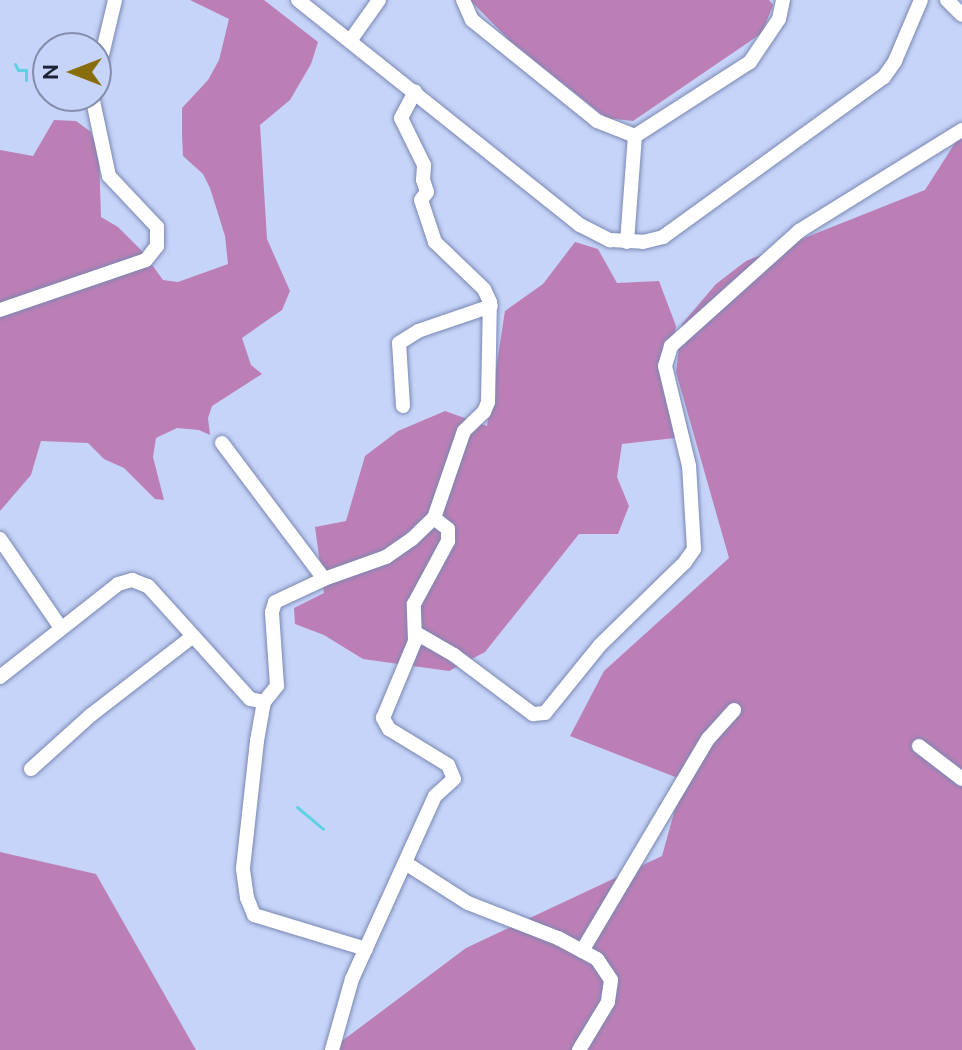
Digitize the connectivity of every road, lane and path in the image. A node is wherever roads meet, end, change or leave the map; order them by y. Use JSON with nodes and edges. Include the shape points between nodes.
{"nodes":[{"id":1,"x":115,"y":0,"type":"edge"},
{"id":2,"x":298,"y":0,"type":"edge"},
{"id":3,"x":379,"y":0,"type":"edge"},
{"id":4,"x":463,"y":0,"type":"edge"},
{"id":5,"x":783,"y":0,"type":"edge"},
{"id":6,"x":921,"y":0,"type":"edge"},
{"id":7,"x":947,"y":0,"type":"edge"},
{"id":8,"x":962,"y":15,"type":"edge"},
{"id":9,"x":107,"y":32,"type":"edge"},
{"id":10,"x":350,"y":41,"type":"junction"},
{"id":11,"x":415,"y":92,"type":"junction"},
{"id":12,"x":95,"y":112,"type":"edge"},
{"id":13,"x":962,"y":130,"type":"edge"},
{"id":14,"x":635,"y":136,"type":"junction"},
{"id":15,"x":627,"y":242,"type":"junction"},
{"id":16,"x":491,"y":306,"type":"junction"},
{"id":17,"x":0,"y":310,"type":"edge"},
{"id":18,"x":403,"y":406,"type":"dead end"},
{"id":19,"x":222,"y":443,"type":"dead end"},
{"id":20,"x":434,"y":518,"type":"junction"},
{"id":21,"x":0,"y":539,"type":"edge"},
{"id":22,"x":324,"y":579,"type":"junction"},
{"id":23,"x":61,"y":628,"type":"junction"},
{"id":24,"x":416,"y":633,"type":"junction"},
{"id":25,"x":192,"y":637,"type":"junction"},
{"id":26,"x":0,"y":677,"type":"edge"},
{"id":27,"x":264,"y":702,"type":"junction"},
{"id":28,"x":734,"y":710,"type":"dead end"},
{"id":29,"x":919,"y":746,"type":"dead end"},
{"id":30,"x":31,"y":769,"type":"dead end"},
{"id":31,"x":962,"y":779,"type":"edge"},
{"id":32,"x":407,"y":864,"type":"junction"},
{"id":33,"x":366,"y":949,"type":"junction"},
{"id":34,"x":582,"y":951,"type":"junction"},
{"id":35,"x":332,"y":1050,"type":"edge"},
{"id":36,"x":579,"y":1050,"type":"edge"}],
"edges":[{"from":1,"to":9,"type":"street"},
{"from":2,"to":10,"type":"street"},
{"from":3,"to":10,"type":"street"},
{"from":4,"to":14,"type":"street","via":[[472,20],[597,121]]},
{"from":5,"to":14,"type":"street","via":[[779,19],[750,62]]},
{"from":6,"to":15,"type":"street","via":[[884,77],[663,237]]},
{"from":7,"to":8,"type":"street"},
{"from":10,"to":11,"type":"street"},
{"from":11,"to":15,"type":"street","via":[[593,235]]},
{"from":11,"to":16,"type":"street","via":[[401,118],[424,165],[427,192],[421,200],[435,242],[484,289]]},
{"from":12,"to":17,"type":"street","via":[[109,176],[157,227],[157,246],[146,260]]},
{"from":13,"to":24,"type":"street","via":[[799,231],[671,346],[665,366],[689,466],[694,549],[600,645],[545,713],[533,714]]},
{"from":14,"to":15,"type":"street"},
{"from":16,"to":18,"type":"street","via":[[418,331],[399,343]]},
{"from":16,"to":20,"type":"street","via":[[488,402],[464,431]]},
{"from":19,"to":22,"type":"street"},
{"from":20,"to":22,"type":"street","via":[[396,552]]},
{"from":20,"to":24,"type":"street","via":[[449,535],[414,604]]},
{"from":21,"to":23,"type":"street"},
{"from":22,"to":27,"type":"street","via":[[277,599],[273,606],[277,686]]},
{"from":23,"to":25,"type":"street","via":[[118,584],[132,580],[148,586]]},
{"from":23,"to":26,"type":"street"},
{"from":24,"to":32,"type":"street","via":[[383,718],[389,729],[448,765],[454,779],[435,796]]},
{"from":25,"to":27,"type":"street","via":[[250,699]]},
{"from":25,"to":30,"type":"street"},
{"from":27,"to":33,"type":"street","via":[[243,868],[254,915]]},
{"from":28,"to":34,"type":"street","via":[[708,739]]},
{"from":29,"to":31,"type":"street"},
{"from":32,"to":33,"type":"street"},
{"from":32,"to":34,"type":"street","via":[[468,903]]},
{"from":33,"to":35,"type":"street"},
{"from":34,"to":36,"type":"street","via":[[597,959],[611,980],[608,1002]]}]}
